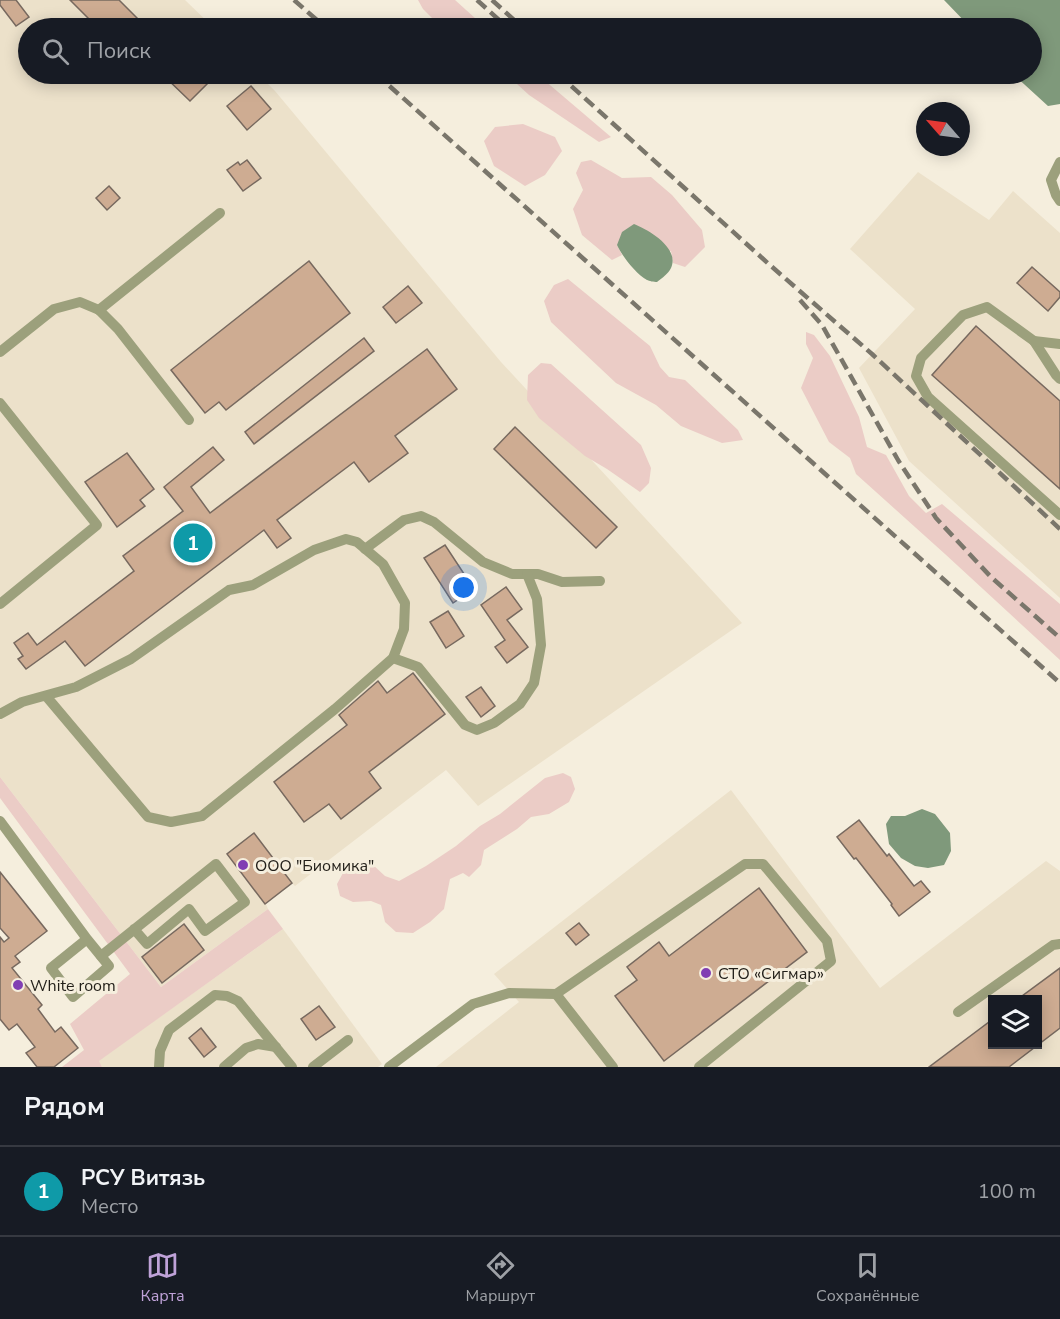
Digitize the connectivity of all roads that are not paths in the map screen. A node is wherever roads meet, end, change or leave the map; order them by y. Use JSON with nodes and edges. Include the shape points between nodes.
{"nodes":[{"id":1,"x":1060,"y":162,"type":"edge"},
{"id":2,"x":1060,"y":201,"type":"edge"},
{"id":3,"x":220,"y":213,"type":"dead end"},
{"id":4,"x":99,"y":310,"type":"junction"},
{"id":5,"x":1034,"y":341,"type":"junction"},
{"id":6,"x":1060,"y":344,"type":"edge"},
{"id":7,"x":0,"y":352,"type":"edge"},
{"id":8,"x":1060,"y":379,"type":"edge"},
{"id":9,"x":0,"y":403,"type":"edge"},
{"id":10,"x":189,"y":420,"type":"dead end"},
{"id":11,"x":1060,"y":515,"type":"edge"},
{"id":12,"x":365,"y":549,"type":"junction"},
{"id":13,"x":527,"y":574,"type":"junction"},
{"id":14,"x":600,"y":581,"type":"dead end"},
{"id":15,"x":0,"y":604,"type":"edge"},
{"id":16,"x":393,"y":658,"type":"junction"},
{"id":17,"x":46,"y":696,"type":"junction"},
{"id":18,"x":0,"y":714,"type":"edge"},
{"id":19,"x":0,"y":821,"type":"edge"},
{"id":20,"x":134,"y":929,"type":"junction"},
{"id":21,"x":87,"y":939,"type":"junction"},
{"id":22,"x":1060,"y":944,"type":"edge"},
{"id":23,"x":101,"y":956,"type":"junction"},
{"id":24,"x":556,"y":994,"type":"junction"},
{"id":25,"x":958,"y":1012,"type":"dead end"},
{"id":26,"x":348,"y":1040,"type":"dead end"},
{"id":27,"x":276,"y":1047,"type":"junction"},
{"id":28,"x":159,"y":1067,"type":"edge"},
{"id":29,"x":224,"y":1067,"type":"edge"},
{"id":30,"x":292,"y":1067,"type":"edge"},
{"id":31,"x":313,"y":1067,"type":"edge"},
{"id":32,"x":389,"y":1067,"type":"edge"},
{"id":33,"x":614,"y":1067,"type":"edge"},
{"id":34,"x":699,"y":1067,"type":"edge"}],
"edges":[{"from":1,"to":2,"type":"lane","via":[[1051,180]]},
{"from":3,"to":4,"type":"lane"},
{"from":4,"to":7,"type":"lane","via":[[80,302],[54,309]]},
{"from":4,"to":10,"type":"lane"},
{"from":5,"to":6,"type":"lane"},
{"from":5,"to":8,"type":"lane"},
{"from":5,"to":11,"type":"lane","via":[[987,307],[963,315],[921,358],[916,376],[928,397]]},
{"from":9,"to":15,"type":"lane","via":[[97,525]]},
{"from":12,"to":13,"type":"lane","via":[[404,520],[421,516],[483,562],[512,574]]},
{"from":12,"to":16,"type":"lane","via":[[383,564],[405,603],[404,629]]},
{"from":12,"to":17,"type":"lane","via":[[346,538],[314,550],[253,585],[229,590],[131,659],[76,687]]},
{"from":13,"to":14,"type":"lane","via":[[562,582]]},
{"from":13,"to":16,"type":"lane","via":[[537,599],[541,645],[534,683],[520,704],[494,723],[477,730],[465,725],[418,667]]},
{"from":16,"to":17,"type":"lane","via":[[202,816],[171,822],[148,817]]},
{"from":17,"to":18,"type":"lane","via":[[22,702]]},
{"from":19,"to":21,"type":"lane"},
{"from":20,"to":20,"type":"lane","via":[[216,864],[245,902],[205,931],[189,909],[147,944]]},
{"from":20,"to":23,"type":"lane"},
{"from":21,"to":23,"type":"lane"},
{"from":21,"to":23,"type":"lane","via":[[51,968],[73,997],[109,966]]},
{"from":22,"to":25,"type":"lane","via":[[1053,945]]},
{"from":24,"to":32,"type":"lane","via":[[509,993],[473,1004]]},
{"from":24,"to":33,"type":"lane"},
{"from":24,"to":34,"type":"lane","via":[[745,864],[762,864],[827,941],[831,961]]},
{"from":26,"to":31,"type":"lane"},
{"from":27,"to":28,"type":"lane","via":[[238,1001],[216,995],[169,1030],[160,1051]]},
{"from":27,"to":29,"type":"lane","via":[[258,1044],[246,1048]]},
{"from":27,"to":30,"type":"lane"}]}
